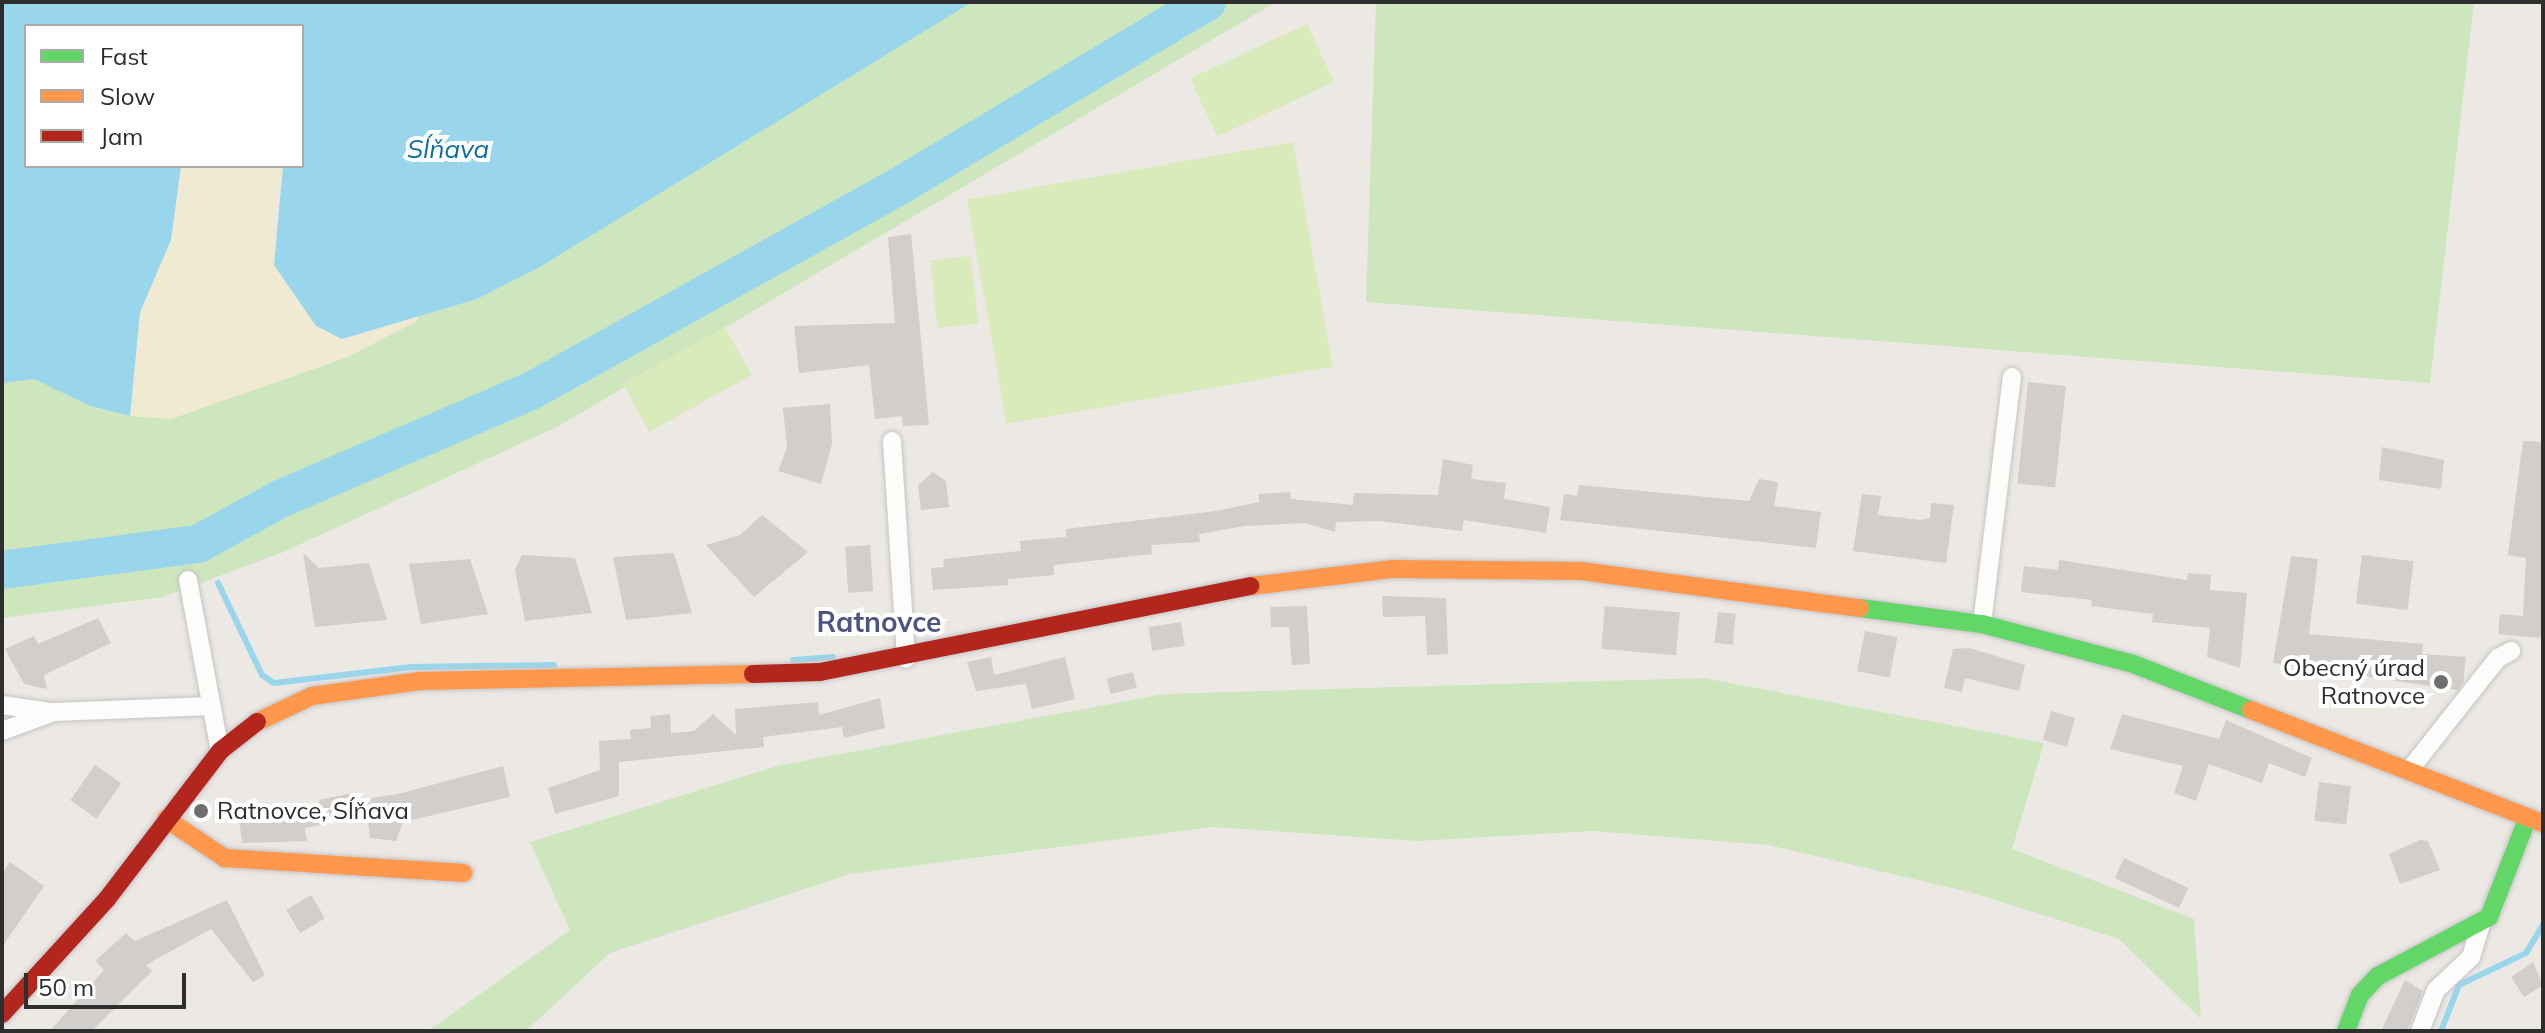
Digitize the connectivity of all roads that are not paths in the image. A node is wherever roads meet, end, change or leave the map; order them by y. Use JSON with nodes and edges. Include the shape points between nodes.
{"nodes":[{"id":1,"x":2012,"y":377,"type":"dead end"},
{"id":2,"x":892,"y":441,"type":"dead end"},
{"id":3,"x":188,"y":580,"type":"dead end"},
{"id":4,"x":1982,"y":624,"type":"junction"},
{"id":5,"x":2511,"y":651,"type":"dead end"},
{"id":6,"x":906,"y":659,"type":"junction"},
{"id":7,"x":2,"y":705,"type":"edge"},
{"id":8,"x":212,"y":706,"type":"junction"},
{"id":9,"x":54,"y":712,"type":"junction"},
{"id":10,"x":2,"y":731,"type":"edge"},
{"id":11,"x":220,"y":751,"type":"junction"},
{"id":12,"x":2411,"y":768,"type":"junction"},
{"id":13,"x":166,"y":819,"type":"junction"},
{"id":14,"x":2537,"y":820,"type":"edge"},
{"id":15,"x":464,"y":873,"type":"dead end"},
{"id":16,"x":2481,"y":925,"type":"junction"},
{"id":17,"x":2,"y":1014,"type":"edge"},
{"id":18,"x":2346,"y":1031,"type":"edge"},
{"id":19,"x":2420,"y":1031,"type":"edge"}],
"edges":[{"from":1,"to":4,"type":"street"},
{"from":2,"to":6,"type":"street"},
{"from":3,"to":8,"type":"street"},
{"from":4,"to":6,"type":"main road","via":[[1581,571],[1391,569],[1206,591]]},
{"from":4,"to":12,"type":"main road","via":[[2133,664]]},
{"from":5,"to":12,"type":"street","via":[[2498,658]]},
{"from":6,"to":11,"type":"main road","via":[[766,677],[359,686],[285,705]]},
{"from":7,"to":9,"type":"street"},
{"from":8,"to":9,"type":"street"},
{"from":8,"to":11,"type":"street"},
{"from":9,"to":10,"type":"street"},
{"from":11,"to":13,"type":"main road"},
{"from":12,"to":14,"type":"main road"},
{"from":13,"to":15,"type":"main road","via":[[194,844],[225,858]]},
{"from":13,"to":17,"type":"main road","via":[[107,899]]},
{"from":14,"to":16,"type":"main road"},
{"from":16,"to":18,"type":"main road","via":[[2378,976],[2360,995]]},
{"from":16,"to":19,"type":"street","via":[[2471,957],[2436,990]]}]}
